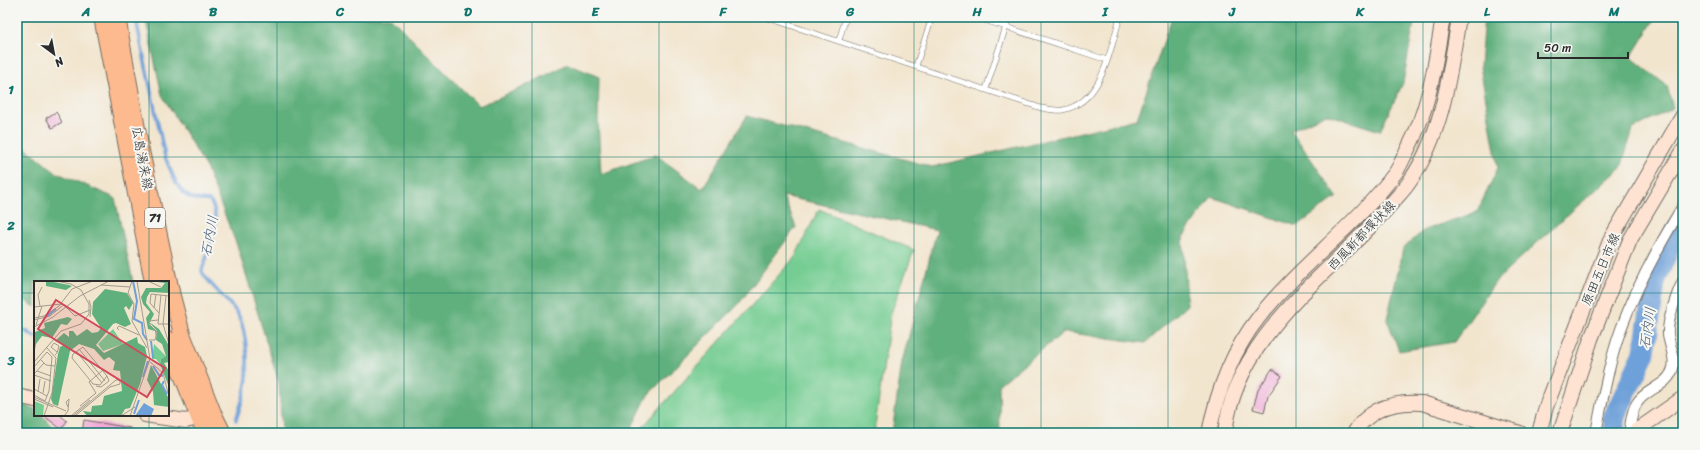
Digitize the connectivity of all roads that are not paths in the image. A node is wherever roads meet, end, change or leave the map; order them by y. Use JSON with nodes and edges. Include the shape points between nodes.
{"nodes":[{"id":1,"x":102,"y":17,"type":"edge"},
{"id":2,"x":117,"y":17,"type":"edge"},
{"id":3,"x":765,"y":17,"type":"edge"},
{"id":4,"x":846,"y":17,"type":"edge"},
{"id":5,"x":932,"y":17,"type":"edge"},
{"id":6,"x":975,"y":17,"type":"edge"},
{"id":7,"x":1009,"y":17,"type":"edge"},
{"id":8,"x":1120,"y":17,"type":"edge"},
{"id":9,"x":1443,"y":17,"type":"edge"},
{"id":10,"x":1459,"y":17,"type":"edge"},
{"id":11,"x":1006,"y":27,"type":"junction"},
{"id":12,"x":839,"y":40,"type":"junction"},
{"id":13,"x":1107,"y":60,"type":"junction"},
{"id":14,"x":916,"y":66,"type":"junction"},
{"id":15,"x":986,"y":89,"type":"junction"},
{"id":16,"x":1683,"y":115,"type":"edge"},
{"id":17,"x":1683,"y":151,"type":"edge"},
{"id":18,"x":1683,"y":206,"type":"edge"},
{"id":19,"x":153,"y":281,"type":"edge"},
{"id":20,"x":169,"y":281,"type":"edge"},
{"id":21,"x":1683,"y":281,"type":"edge"},
{"id":22,"x":169,"y":282,"type":"edge"},
{"id":23,"x":169,"y":341,"type":"edge"},
{"id":24,"x":17,"y":396,"type":"edge"},
{"id":25,"x":1683,"y":398,"type":"edge"},
{"id":26,"x":34,"y":400,"type":"edge"},
{"id":27,"x":152,"y":416,"type":"edge"},
{"id":28,"x":206,"y":416,"type":"junction"},
{"id":29,"x":206,"y":433,"type":"edge"},
{"id":30,"x":223,"y":433,"type":"edge"},
{"id":31,"x":1209,"y":433,"type":"edge"},
{"id":32,"x":1225,"y":433,"type":"edge"},
{"id":33,"x":1354,"y":433,"type":"edge"},
{"id":34,"x":1520,"y":433,"type":"edge"},
{"id":35,"x":1539,"y":433,"type":"edge"},
{"id":36,"x":1560,"y":433,"type":"edge"},
{"id":37,"x":1596,"y":433,"type":"edge"},
{"id":38,"x":1629,"y":433,"type":"edge"},
{"id":39,"x":1633,"y":433,"type":"edge"}],
"edges":[{"from":1,"to":19,"type":"main road","name":"広島湯来線","number":"71"},
{"from":2,"to":20,"type":"main road","name":"広島湯来線","number":"71","via":[[141,152]]},
{"from":3,"to":12,"type":"lane"},
{"from":4,"to":12,"type":"lane"},
{"from":5,"to":14,"type":"lane"},
{"from":6,"to":11,"type":"lane"},
{"from":7,"to":11,"type":"lane"},
{"from":8,"to":13,"type":"lane"},
{"from":9,"to":31,"type":"street","name":"西風新都環状線","via":[[1433,82],[1418,129],[1396,171],[1360,214],[1259,318],[1240,346],[1225,376]]},
{"from":10,"to":32,"type":"street","name":"西風新都環状線","via":[[1449,83],[1433,138],[1410,181],[1370,228],[1270,329],[1252,354],[1237,386]]},
{"from":11,"to":13,"type":"lane"},
{"from":11,"to":15,"type":"lane"},
{"from":12,"to":14,"type":"lane"},
{"from":13,"to":15,"type":"lane","via":[[1094,90],[1080,104],[1062,110],[1042,108]]},
{"from":14,"to":15,"type":"lane"},
{"from":16,"to":35,"type":"street","name":"原田五日市線","via":[[1612,238],[1546,407]]},
{"from":17,"to":36,"type":"street","name":"原田五日市線","via":[[1630,240],[1591,339]]},
{"from":18,"to":37,"type":"street","via":[[1641,279],[1621,330]]},
{"from":21,"to":38,"type":"street","via":[[1668,330],[1674,366],[1670,376],[1635,405]]},
{"from":22,"to":28,"type":"main road","name":"広島湯来線","number":"71"},
{"from":23,"to":28,"type":"main road","name":"広島湯来線","number":"71"},
{"from":24,"to":26,"type":"street"},
{"from":25,"to":39,"type":"street"},
{"from":27,"to":28,"type":"street","via":[[186,421]]},
{"from":28,"to":29,"type":"main road","name":"広島湯来線","number":"71"},
{"from":28,"to":30,"type":"main road","name":"広島湯来線","number":"71"},
{"from":33,"to":34,"type":"street","via":[[1366,418],[1379,409],[1394,403],[1408,402],[1422,403]]}]}
